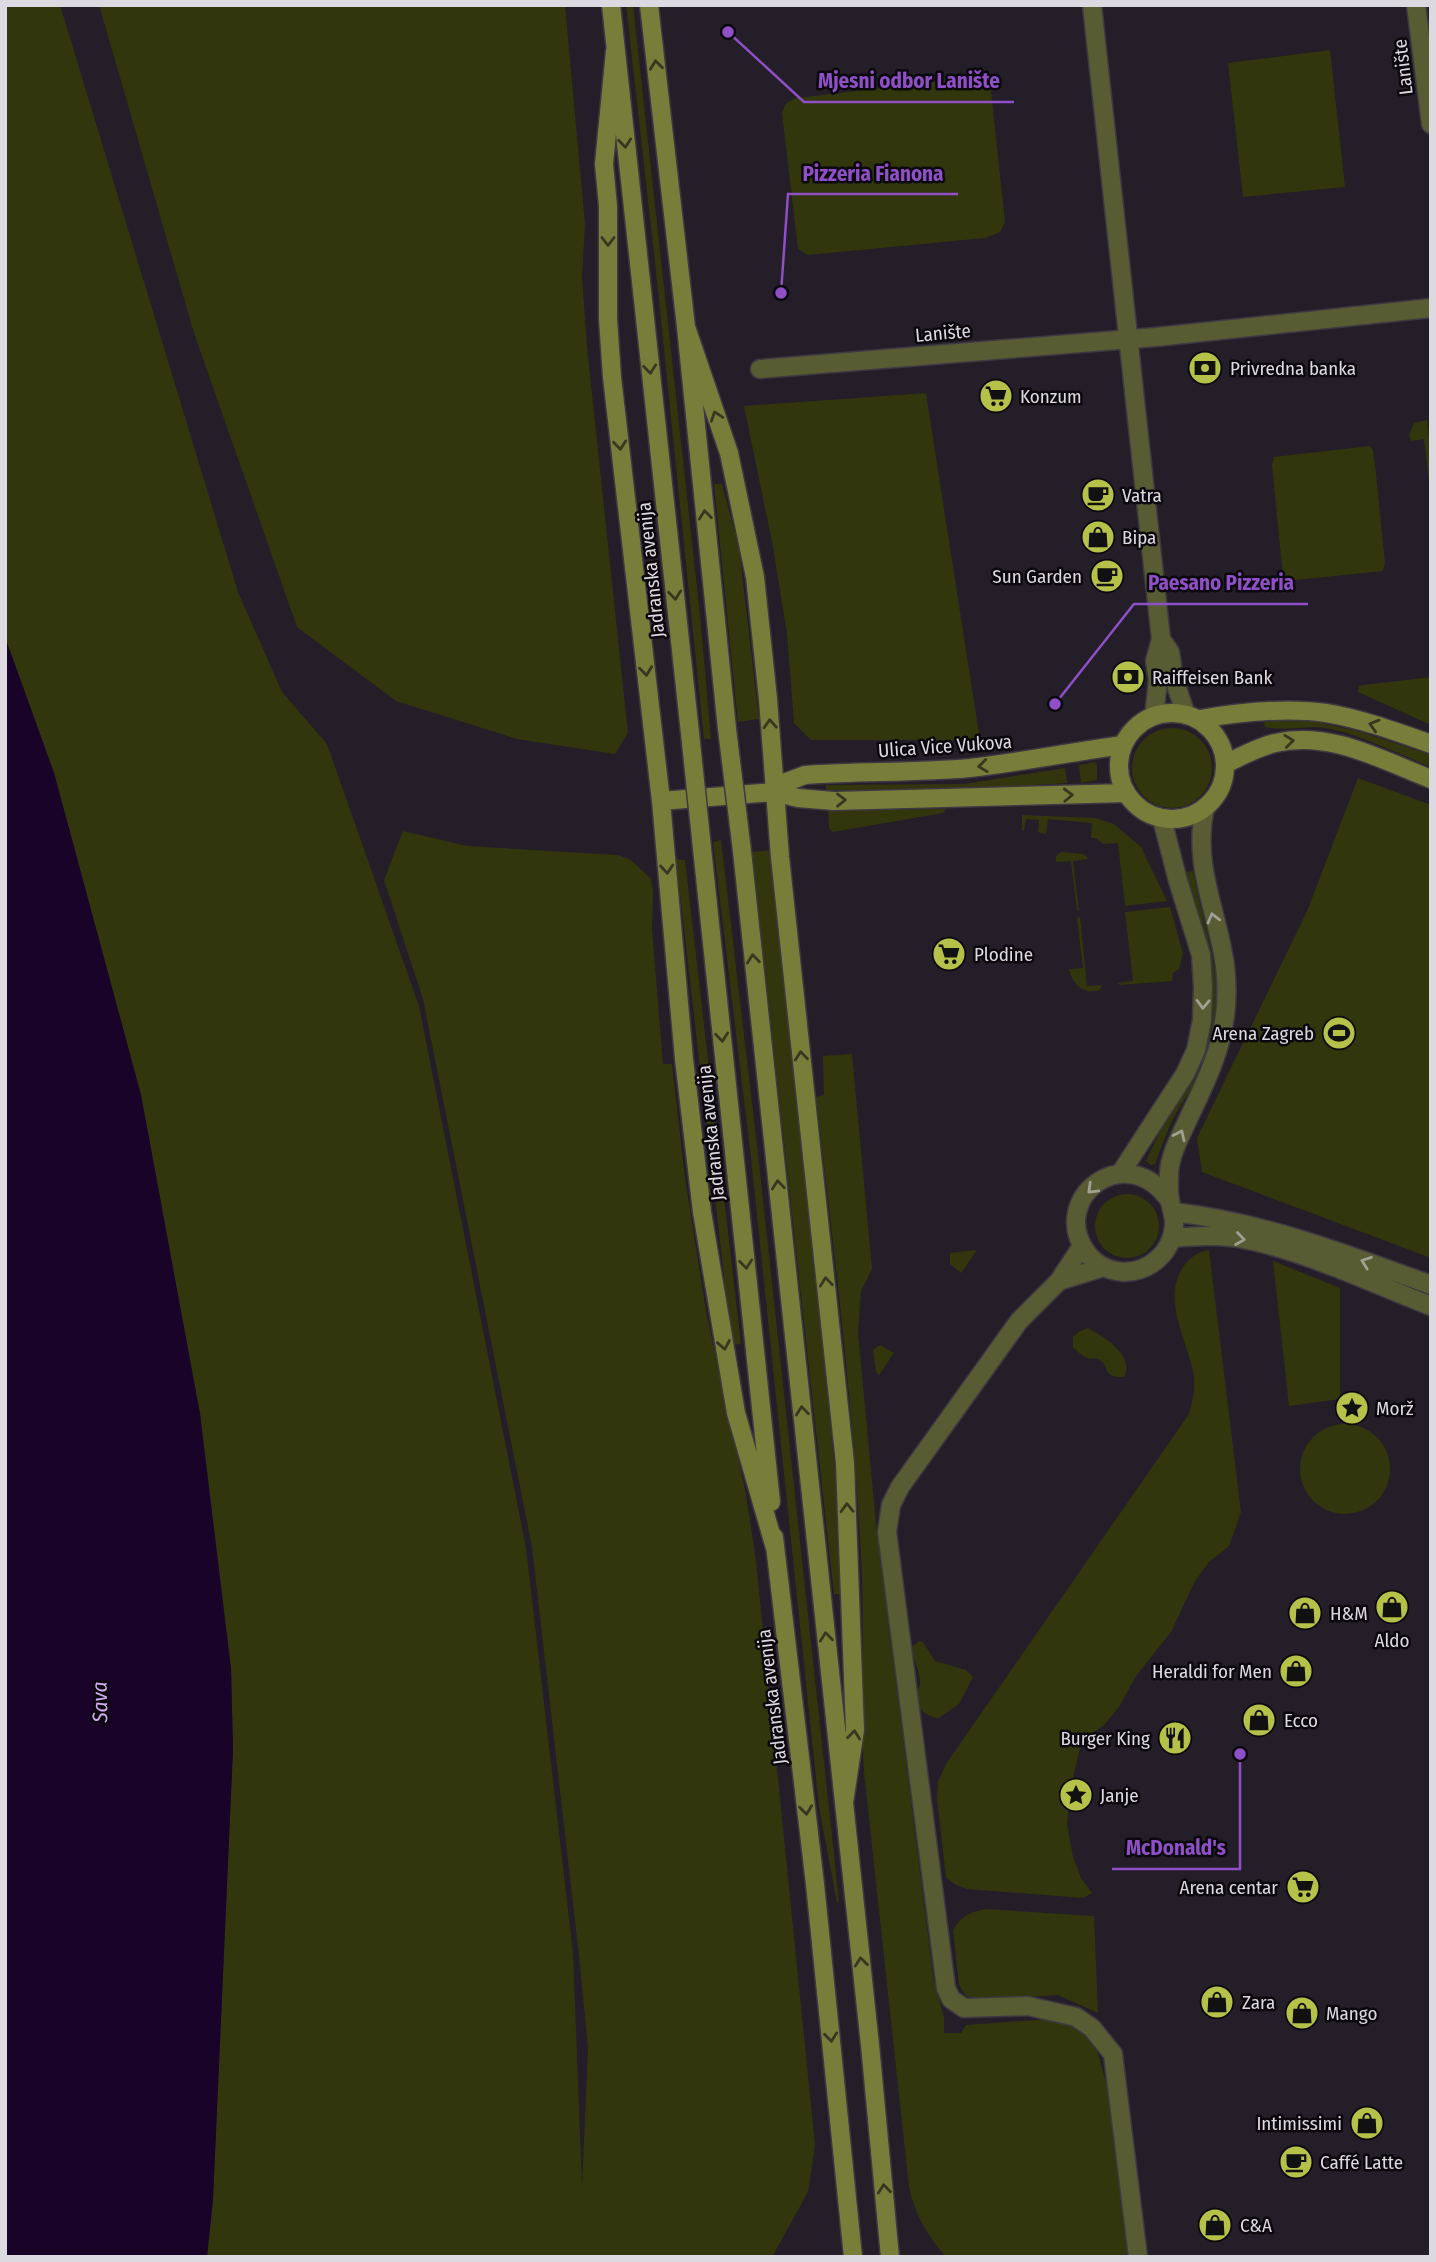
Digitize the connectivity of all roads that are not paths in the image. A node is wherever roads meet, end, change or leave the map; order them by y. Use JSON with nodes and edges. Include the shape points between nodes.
{"nodes":[{"id":1,"x":611,"y":5,"type":"edge"},
{"id":2,"x":649,"y":5,"type":"edge"},
{"id":3,"x":1092,"y":5,"type":"edge"},
{"id":4,"x":1416,"y":5,"type":"edge"},
{"id":5,"x":615,"y":51,"type":"junction"},
{"id":6,"x":1431,"y":124,"type":"edge"},
{"id":7,"x":1431,"y":308,"type":"edge"},
{"id":8,"x":686,"y":327,"type":"junction"},
{"id":9,"x":1129,"y":339,"type":"junction"},
{"id":10,"x":760,"y":369,"type":"dead end"},
{"id":11,"x":1161,"y":639,"type":"junction"},
{"id":12,"x":1154,"y":716,"type":"junction"},
{"id":13,"x":1193,"y":717,"type":"junction"},
{"id":14,"x":1431,"y":744,"type":"edge"},
{"id":15,"x":1123,"y":745,"type":"junction"},
{"id":16,"x":1225,"y":764,"type":"junction"},
{"id":17,"x":1431,"y":779,"type":"edge"},
{"id":18,"x":774,"y":792,"type":"junction"},
{"id":19,"x":1126,"y":793,"type":"junction"},
{"id":20,"x":661,"y":801,"type":"junction"},
{"id":21,"x":1205,"y":808,"type":"junction"},
{"id":22,"x":1162,"y":819,"type":"junction"},
{"id":23,"x":1120,"y":1174,"type":"junction"},
{"id":24,"x":1171,"y":1206,"type":"junction"},
{"id":25,"x":1172,"y":1238,"type":"junction"},
{"id":26,"x":1082,"y":1246,"type":"junction"},
{"id":27,"x":1104,"y":1267,"type":"junction"},
{"id":28,"x":1059,"y":1281,"type":"junction"},
{"id":29,"x":1431,"y":1284,"type":"edge"},
{"id":30,"x":1431,"y":1306,"type":"edge"},
{"id":31,"x":775,"y":1548,"type":"junction"},
{"id":32,"x":844,"y":1803,"type":"junction"},
{"id":33,"x":853,"y":2257,"type":"edge"},
{"id":34,"x":890,"y":2257,"type":"edge"},
{"id":35,"x":1138,"y":2257,"type":"edge"}],
"edges":[{"from":1,"to":5,"type":"main road","name":"Jadranska avenija"},
{"from":8,"to":2,"type":"main road","one_way":true},
{"from":3,"to":9,"type":"street"},
{"from":4,"to":6,"type":"street","name":"Lanište"},
{"from":5,"to":20,"type":"main road","one_way":true,"via":[[604,164],[608,319]]},
{"from":5,"to":31,"type":"main road","name":"Jadranska avenija","one_way":true,"bridge":true},
{"from":7,"to":9,"type":"street","name":"Lanište"},
{"from":18,"to":8,"type":"main road","one_way":true,"via":[[755,577],[729,453]]},
{"from":32,"to":8,"type":"main road","one_way":true,"bridge":true},
{"from":9,"to":10,"type":"street","name":"Lanište"},
{"from":9,"to":11,"type":"street"},
{"from":11,"to":12,"type":"street"},
{"from":11,"to":13,"type":"street"},
{"from":12,"to":13,"type":"main road"},
{"from":12,"to":15,"type":"main road","via":[[1138,726]]},
{"from":14,"to":13,"type":"main road","one_way":true,"via":[[1317,712]]},
{"from":13,"to":16,"type":"main road","via":[[1209,726],[1222,746]]},
{"from":15,"to":18,"type":"main road","name":"Ulica Vice Vukova","one_way":true,"via":[[967,768],[804,775]]},
{"from":15,"to":19,"type":"main road","via":[[1119,763]]},
{"from":16,"to":17,"type":"main road","one_way":true,"via":[[1276,743],[1318,740]]},
{"from":16,"to":21,"type":"main road","via":[[1220,789]]},
{"from":18,"to":19,"type":"main road","name":"Ulica Vice Vukova","one_way":true,"via":[[818,801]]},
{"from":18,"to":20,"type":"main road","name":"Ulica Vice Vukova"},
{"from":32,"to":18,"type":"main road","one_way":true,"via":[[855,1730],[845,1463]]},
{"from":19,"to":22,"type":"main road","via":[[1146,813]]},
{"from":20,"to":31,"type":"main road","one_way":true,"via":[[702,1212],[736,1413]]},
{"from":21,"to":22,"type":"main road","via":[[1188,817]]},
{"from":24,"to":21,"type":"street","one_way":true,"via":[[1169,1170],[1175,1148],[1215,1061],[1225,1016],[1223,954],[1203,862]]},
{"from":22,"to":23,"type":"street","one_way":true,"via":[[1200,955],[1202,1020],[1185,1074]]},
{"from":23,"to":24,"type":"street","via":[[1149,1180]]},
{"from":23,"to":26,"type":"street","one_way":true,"via":[[1104,1178],[1082,1200],[1076,1216]]},
{"from":24,"to":25,"type":"street"},
{"from":29,"to":24,"type":"street","one_way":true,"via":[[1300,1238]]},
{"from":25,"to":27,"type":"street","via":[[1154,1262],[1141,1269]]},
{"from":25,"to":30,"type":"street","one_way":true,"via":[[1247,1239]]},
{"from":26,"to":27,"type":"street"},
{"from":26,"to":28,"type":"street"},
{"from":27,"to":28,"type":"street"},
{"from":28,"to":35,"type":"street","via":[[1019,1321],[915,1465],[891,1504],[887,1532],[946,1988],[951,1999],[964,2008],[1028,2006],[1076,2017],[1092,2028],[1113,2054]]},
{"from":31,"to":33,"type":"main road","name":"Jadranska avenija","one_way":true},
{"from":34,"to":32,"type":"main road","one_way":true}]}
